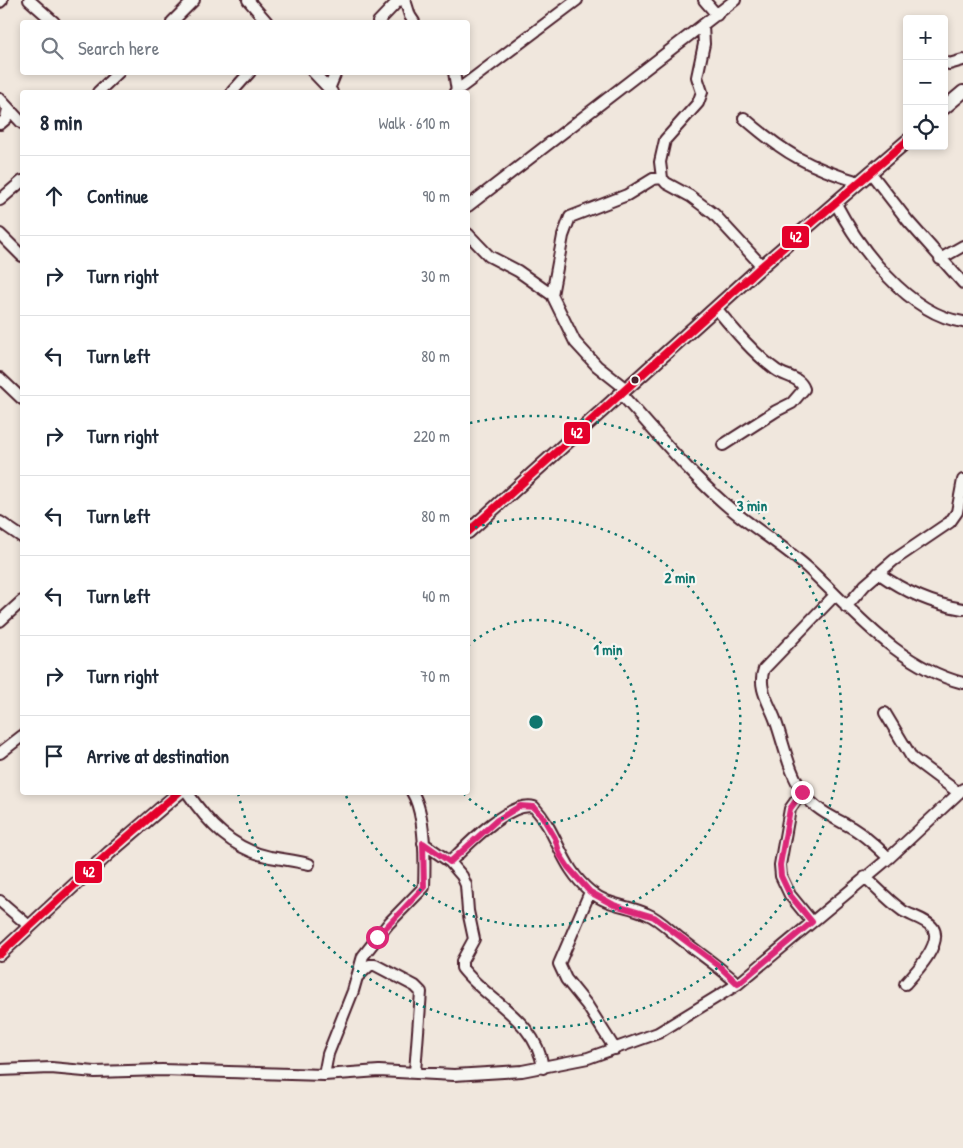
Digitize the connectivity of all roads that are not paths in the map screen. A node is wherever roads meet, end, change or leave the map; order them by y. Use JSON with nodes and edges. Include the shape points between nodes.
{"nodes":[{"id":1,"x":29,"y":0,"type":"edge"},
{"id":2,"x":194,"y":0,"type":"edge"},
{"id":3,"x":248,"y":0,"type":"edge"},
{"id":4,"x":399,"y":0,"type":"edge"},
{"id":5,"x":405,"y":0,"type":"edge"},
{"id":6,"x":577,"y":0,"type":"edge"},
{"id":7,"x":704,"y":0,"type":"edge"},
{"id":8,"x":735,"y":0,"type":"edge"},
{"id":9,"x":716,"y":15,"type":"junction"},
{"id":10,"x":52,"y":20,"type":"edge"},
{"id":11,"x":174,"y":20,"type":"edge"},
{"id":12,"x":265,"y":20,"type":"edge"},
{"id":13,"x":380,"y":20,"type":"edge"},
{"id":14,"x":413,"y":20,"type":"edge"},
{"id":15,"x":703,"y":26,"type":"junction"},
{"id":16,"x":963,"y":60,"type":"edge"},
{"id":17,"x":948,"y":63,"type":"edge"},
{"id":18,"x":114,"y":75,"type":"edge"},
{"id":19,"x":247,"y":75,"type":"edge"},
{"id":20,"x":316,"y":75,"type":"edge"},
{"id":21,"x":335,"y":75,"type":"edge"},
{"id":22,"x":454,"y":75,"type":"edge"},
{"id":23,"x":467,"y":75,"type":"edge"},
{"id":24,"x":474,"y":78,"type":"junction"},
{"id":25,"x":102,"y":90,"type":"edge"},
{"id":26,"x":234,"y":90,"type":"edge"},
{"id":27,"x":329,"y":90,"type":"edge"},
{"id":28,"x":330,"y":90,"type":"edge"},
{"id":29,"x":456,"y":90,"type":"edge"},
{"id":30,"x":459,"y":90,"type":"edge"},
{"id":31,"x":963,"y":92,"type":"edge"},
{"id":32,"x":0,"y":99,"type":"edge"},
{"id":33,"x":948,"y":105,"type":"edge"},
{"id":34,"x":8,"y":108,"type":"junction"},
{"id":35,"x":744,"y":118,"type":"dead end"},
{"id":36,"x":20,"y":122,"type":"edge"},
{"id":37,"x":0,"y":124,"type":"edge"},
{"id":38,"x":903,"y":144,"type":"edge"},
{"id":39,"x":870,"y":172,"type":"junction"},
{"id":40,"x":662,"y":178,"type":"junction"},
{"id":41,"x":859,"y":182,"type":"junction"},
{"id":42,"x":20,"y":183,"type":"edge"},
{"id":43,"x":0,"y":200,"type":"edge"},
{"id":44,"x":835,"y":202,"type":"junction"},
{"id":45,"x":470,"y":204,"type":"edge"},
{"id":46,"x":0,"y":234,"type":"edge"},
{"id":47,"x":470,"y":236,"type":"edge"},
{"id":48,"x":963,"y":246,"type":"edge"},
{"id":49,"x":20,"y":254,"type":"edge"},
{"id":50,"x":940,"y":259,"type":"junction"},
{"id":51,"x":762,"y":266,"type":"junction"},
{"id":52,"x":963,"y":283,"type":"edge"},
{"id":53,"x":552,"y":295,"type":"junction"},
{"id":54,"x":716,"y":308,"type":"junction"},
{"id":55,"x":963,"y":322,"type":"edge"},
{"id":56,"x":0,"y":378,"type":"edge"},
{"id":57,"x":623,"y":391,"type":"junction"},
{"id":58,"x":20,"y":397,"type":"edge"},
{"id":59,"x":723,"y":446,"type":"dead end"},
{"id":60,"x":963,"y":480,"type":"edge"},
{"id":61,"x":0,"y":522,"type":"edge"},
{"id":62,"x":470,"y":530,"type":"edge"},
{"id":63,"x":20,"y":536,"type":"edge"},
{"id":64,"x":878,"y":573,"type":"junction"},
{"id":65,"x":835,"y":595,"type":"junction"},
{"id":66,"x":20,"y":604,"type":"edge"},
{"id":67,"x":846,"y":607,"type":"junction"},
{"id":68,"x":963,"y":609,"type":"edge"},
{"id":69,"x":0,"y":621,"type":"edge"},
{"id":70,"x":963,"y":683,"type":"edge"},
{"id":71,"x":885,"y":713,"type":"dead end"},
{"id":72,"x":20,"y":738,"type":"edge"},
{"id":73,"x":0,"y":753,"type":"edge"},
{"id":74,"x":961,"y":791,"type":"edge"},
{"id":75,"x":802,"y":792,"type":"junction"},
{"id":76,"x":177,"y":795,"type":"edge"},
{"id":77,"x":189,"y":795,"type":"edge"},
{"id":78,"x":413,"y":795,"type":"edge"},
{"id":79,"x":423,"y":843,"type":"junction"},
{"id":80,"x":889,"y":858,"type":"junction"},
{"id":81,"x":450,"y":862,"type":"junction"},
{"id":82,"x":309,"y":864,"type":"dead end"},
{"id":83,"x":865,"y":877,"type":"junction"},
{"id":84,"x":590,"y":892,"type":"junction"},
{"id":85,"x":0,"y":901,"type":"edge"},
{"id":86,"x":812,"y":922,"type":"junction"},
{"id":87,"x":29,"y":926,"type":"junction"},
{"id":88,"x":0,"y":954,"type":"edge"},
{"id":89,"x":356,"y":978,"type":"junction"},
{"id":90,"x":738,"y":984,"type":"junction"},
{"id":91,"x":905,"y":984,"type":"dead end"},
{"id":92,"x":615,"y":1049,"type":"junction"},
{"id":93,"x":543,"y":1068,"type":"junction"},
{"id":94,"x":0,"y":1070,"type":"edge"},
{"id":95,"x":414,"y":1072,"type":"junction"},
{"id":96,"x":324,"y":1075,"type":"junction"}],
"edges":[{"from":1,"to":10,"type":"street"},
{"from":2,"to":11,"type":"street"},
{"from":3,"to":12,"type":"street"},
{"from":4,"to":13,"type":"street"},
{"from":5,"to":14,"type":"street"},
{"from":6,"to":24,"type":"street"},
{"from":7,"to":9,"type":"street"},
{"from":8,"to":9,"type":"street"},
{"from":9,"to":15,"type":"street"},
{"from":15,"to":40,"type":"street","via":[[704,44],[698,76],[702,92],[698,102],[665,140],[660,162]]},
{"from":15,"to":45,"type":"street"},
{"from":16,"to":17,"type":"street"},
{"from":18,"to":25,"type":"street"},
{"from":19,"to":26,"type":"street"},
{"from":20,"to":27,"type":"street"},
{"from":21,"to":28,"type":"street"},
{"from":22,"to":29,"type":"street"},
{"from":23,"to":24,"type":"street"},
{"from":24,"to":30,"type":"street"},
{"from":31,"to":33,"type":"main road"},
{"from":32,"to":34,"type":"street"},
{"from":34,"to":36,"type":"street"},
{"from":34,"to":37,"type":"street","via":[[6,119]]},
{"from":35,"to":41,"type":"street","via":[[792,156],[830,174]]},
{"from":38,"to":39,"type":"main road"},
{"from":39,"to":41,"type":"main road"},
{"from":39,"to":50,"type":"street"},
{"from":40,"to":51,"type":"street","via":[[714,214]]},
{"from":40,"to":53,"type":"street","via":[[653,178],[627,195],[570,217],[563,236]]},
{"from":41,"to":44,"type":"main road"},
{"from":42,"to":43,"type":"street"},
{"from":44,"to":51,"type":"main road"},
{"from":44,"to":55,"type":"street","via":[[845,222],[890,279],[923,306]]},
{"from":46,"to":49,"type":"street"},
{"from":47,"to":53,"type":"street","via":[[489,256],[518,271]]},
{"from":48,"to":50,"type":"street"},
{"from":50,"to":52,"type":"street"},
{"from":51,"to":54,"type":"main road"},
{"from":53,"to":57,"type":"street","via":[[579,348]]},
{"from":54,"to":57,"type":"main road"},
{"from":54,"to":59,"type":"street","via":[[763,359],[781,374],[800,382],[804,389],[792,403]]},
{"from":56,"to":58,"type":"street"},
{"from":57,"to":62,"type":"main road"},
{"from":57,"to":65,"type":"street","via":[[699,479],[726,505],[808,568]]},
{"from":60,"to":64,"type":"street","via":[[954,517]]},
{"from":61,"to":63,"type":"street"},
{"from":64,"to":67,"type":"street"},
{"from":64,"to":68,"type":"street","via":[[900,589],[926,600]]},
{"from":65,"to":67,"type":"street"},
{"from":65,"to":75,"type":"street","via":[[762,674],[762,690]]},
{"from":66,"to":69,"type":"street"},
{"from":67,"to":70,"type":"street","via":[[900,653]]},
{"from":71,"to":74,"type":"street","via":[[912,758]]},
{"from":72,"to":73,"type":"street"},
{"from":74,"to":80,"type":"street"},
{"from":75,"to":80,"type":"street","via":[[818,808],[855,830]]},
{"from":75,"to":86,"type":"street","via":[[790,809],[780,865],[781,876],[790,895]]},
{"from":76,"to":87,"type":"main road"},
{"from":77,"to":82,"type":"street","via":[[213,828],[241,846],[269,857]]},
{"from":78,"to":79,"type":"street"},
{"from":79,"to":81,"type":"street"},
{"from":79,"to":89,"type":"street","via":[[424,887],[368,948]]},
{"from":80,"to":83,"type":"street"},
{"from":81,"to":84,"type":"street","via":[[497,820],[527,805],[534,807],[542,816],[568,867]]},
{"from":81,"to":93,"type":"street","via":[[466,885],[474,939],[462,961],[462,968],[526,1030],[541,1056]]},
{"from":83,"to":86,"type":"street"},
{"from":83,"to":91,"type":"street","via":[[899,908],[934,929],[931,952]]},
{"from":84,"to":90,"type":"street","via":[[614,905],[654,917]]},
{"from":84,"to":92,"type":"street","via":[[559,964]]},
{"from":85,"to":87,"type":"street"},
{"from":86,"to":90,"type":"street"},
{"from":87,"to":88,"type":"main road"},
{"from":89,"to":95,"type":"street","via":[[370,965],[375,965],[421,992]]},
{"from":89,"to":96,"type":"street","via":[[328,1054]]},
{"from":90,"to":92,"type":"street","via":[[658,1033]]},
{"from":92,"to":93,"type":"street"},
{"from":93,"to":95,"type":"street","via":[[462,1075]]},
{"from":94,"to":96,"type":"street","via":[[51,1068],[95,1072],[162,1070]]},
{"from":95,"to":96,"type":"street"}]}
